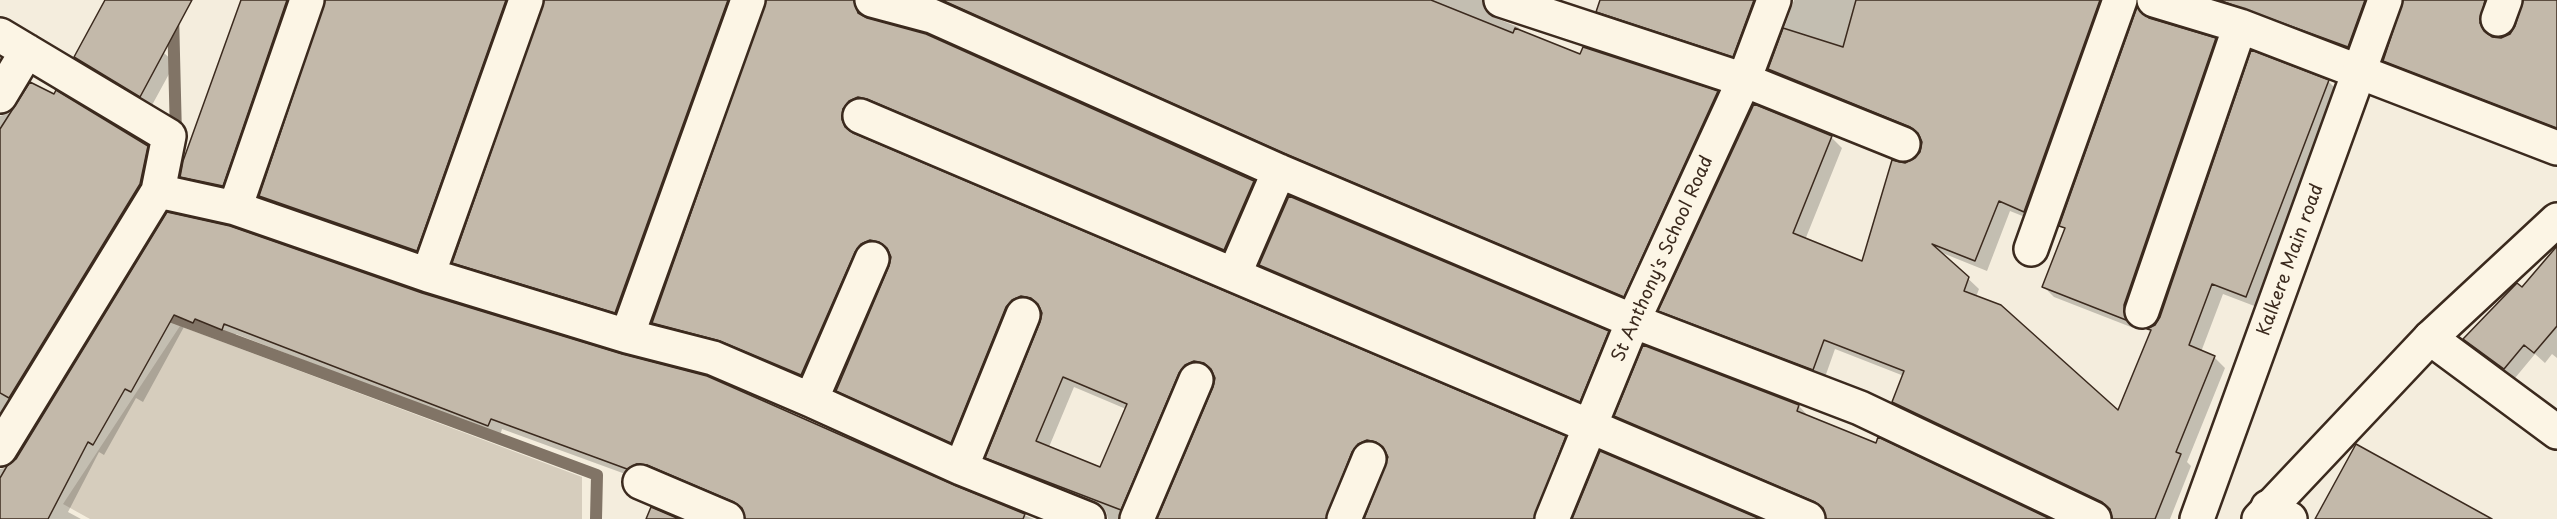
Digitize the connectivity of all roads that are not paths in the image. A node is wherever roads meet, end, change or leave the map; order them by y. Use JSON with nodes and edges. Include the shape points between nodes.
{"nodes":[{"id":1,"x":307,"y":0,"type":"edge"},
{"id":2,"x":526,"y":0,"type":"edge"},
{"id":3,"x":748,"y":0,"type":"edge"},
{"id":4,"x":872,"y":0,"type":"edge"},
{"id":5,"x":1501,"y":0,"type":"edge"},
{"id":6,"x":1774,"y":0,"type":"edge"},
{"id":7,"x":2120,"y":0,"type":"edge"},
{"id":8,"x":2154,"y":0,"type":"edge"},
{"id":9,"x":2385,"y":0,"type":"edge"},
{"id":10,"x":2240,"y":26,"type":"junction"},
{"id":11,"x":14,"y":43,"type":"edge"},
{"id":12,"x":2360,"y":71,"type":"junction"},
{"id":13,"x":1744,"y":80,"type":"junction"},
{"id":14,"x":0,"y":96,"type":"edge"},
{"id":15,"x":860,"y":116,"type":"dead end"},
{"id":16,"x":1903,"y":144,"type":"dead end"},
{"id":17,"x":2557,"y":148,"type":"edge"},
{"id":18,"x":1279,"y":171,"type":"junction"},
{"id":19,"x":158,"y":191,"type":"junction"},
{"id":20,"x":235,"y":208,"type":"junction"},
{"id":21,"x":2554,"y":225,"type":"edge"},
{"id":22,"x":2031,"y":249,"type":"dead end"},
{"id":23,"x":872,"y":259,"type":"dead end"},
{"id":24,"x":428,"y":275,"type":"junction"},
{"id":25,"x":1234,"y":275,"type":"junction"},
{"id":26,"x":2142,"y":311,"type":"dead end"},
{"id":27,"x":1023,"y":315,"type":"dead end"},
{"id":28,"x":1633,"y":321,"type":"junction"},
{"id":29,"x":627,"y":336,"type":"junction"},
{"id":30,"x":2430,"y":338,"type":"junction"},
{"id":31,"x":1196,"y":380,"type":"dead end"},
{"id":32,"x":811,"y":399,"type":"junction"},
{"id":33,"x":1591,"y":428,"type":"junction"},
{"id":34,"x":2557,"y":432,"type":"edge"},
{"id":35,"x":0,"y":449,"type":"edge"},
{"id":36,"x":1369,"y":459,"type":"dead end"},
{"id":37,"x":961,"y":468,"type":"junction"},
{"id":38,"x":640,"y":482,"type":"dead end"},
{"id":39,"x":2272,"y":515,"type":"edge"},
{"id":40,"x":727,"y":519,"type":"edge"},
{"id":41,"x":1088,"y":519,"type":"edge"},
{"id":42,"x":1137,"y":519,"type":"edge"},
{"id":43,"x":1344,"y":519,"type":"edge"},
{"id":44,"x":1552,"y":519,"type":"edge"},
{"id":45,"x":1808,"y":519,"type":"edge"},
{"id":46,"x":2094,"y":519,"type":"edge"},
{"id":47,"x":2197,"y":519,"type":"edge"}],
"edges":[{"from":1,"to":20,"type":"street"},
{"from":2,"to":24,"type":"street"},
{"from":3,"to":29,"type":"street"},
{"from":4,"to":18,"type":"street","via":[[932,16]]},
{"from":5,"to":13,"type":"street"},
{"from":6,"to":13,"type":"street","name":"St Anthony's School Road"},
{"from":7,"to":22,"type":"street"},
{"from":8,"to":10,"type":"street"},
{"from":9,"to":12,"type":"street","name":"Kalkere Main road"},
{"from":10,"to":12,"type":"street"},
{"from":10,"to":26,"type":"street"},
{"from":11,"to":14,"type":"street"},
{"from":11,"to":19,"type":"street","via":[[169,136]]},
{"from":12,"to":17,"type":"street"},
{"from":12,"to":47,"type":"street","name":"Kalkere Main road"},
{"from":13,"to":16,"type":"street"},
{"from":13,"to":28,"type":"street","name":"St Anthony's School Road"},
{"from":15,"to":25,"type":"street"},
{"from":18,"to":25,"type":"street"},
{"from":18,"to":28,"type":"street"},
{"from":19,"to":20,"type":"street"},
{"from":19,"to":35,"type":"street"},
{"from":20,"to":24,"type":"street"},
{"from":21,"to":30,"type":"street"},
{"from":23,"to":32,"type":"street"},
{"from":24,"to":29,"type":"street"},
{"from":25,"to":33,"type":"street"},
{"from":27,"to":37,"type":"street"},
{"from":28,"to":33,"type":"street","name":"St Anthony's School Road"},
{"from":28,"to":46,"type":"street","via":[[1860,408]]},
{"from":29,"to":32,"type":"street","via":[[713,358]]},
{"from":30,"to":34,"type":"street"},
{"from":30,"to":39,"type":"street"},
{"from":31,"to":42,"type":"street"},
{"from":32,"to":37,"type":"street"},
{"from":33,"to":44,"type":"street","name":"St Anthony's School Road"},
{"from":33,"to":45,"type":"street"},
{"from":36,"to":43,"type":"street"},
{"from":37,"to":41,"type":"street"},
{"from":38,"to":40,"type":"street"}]}
